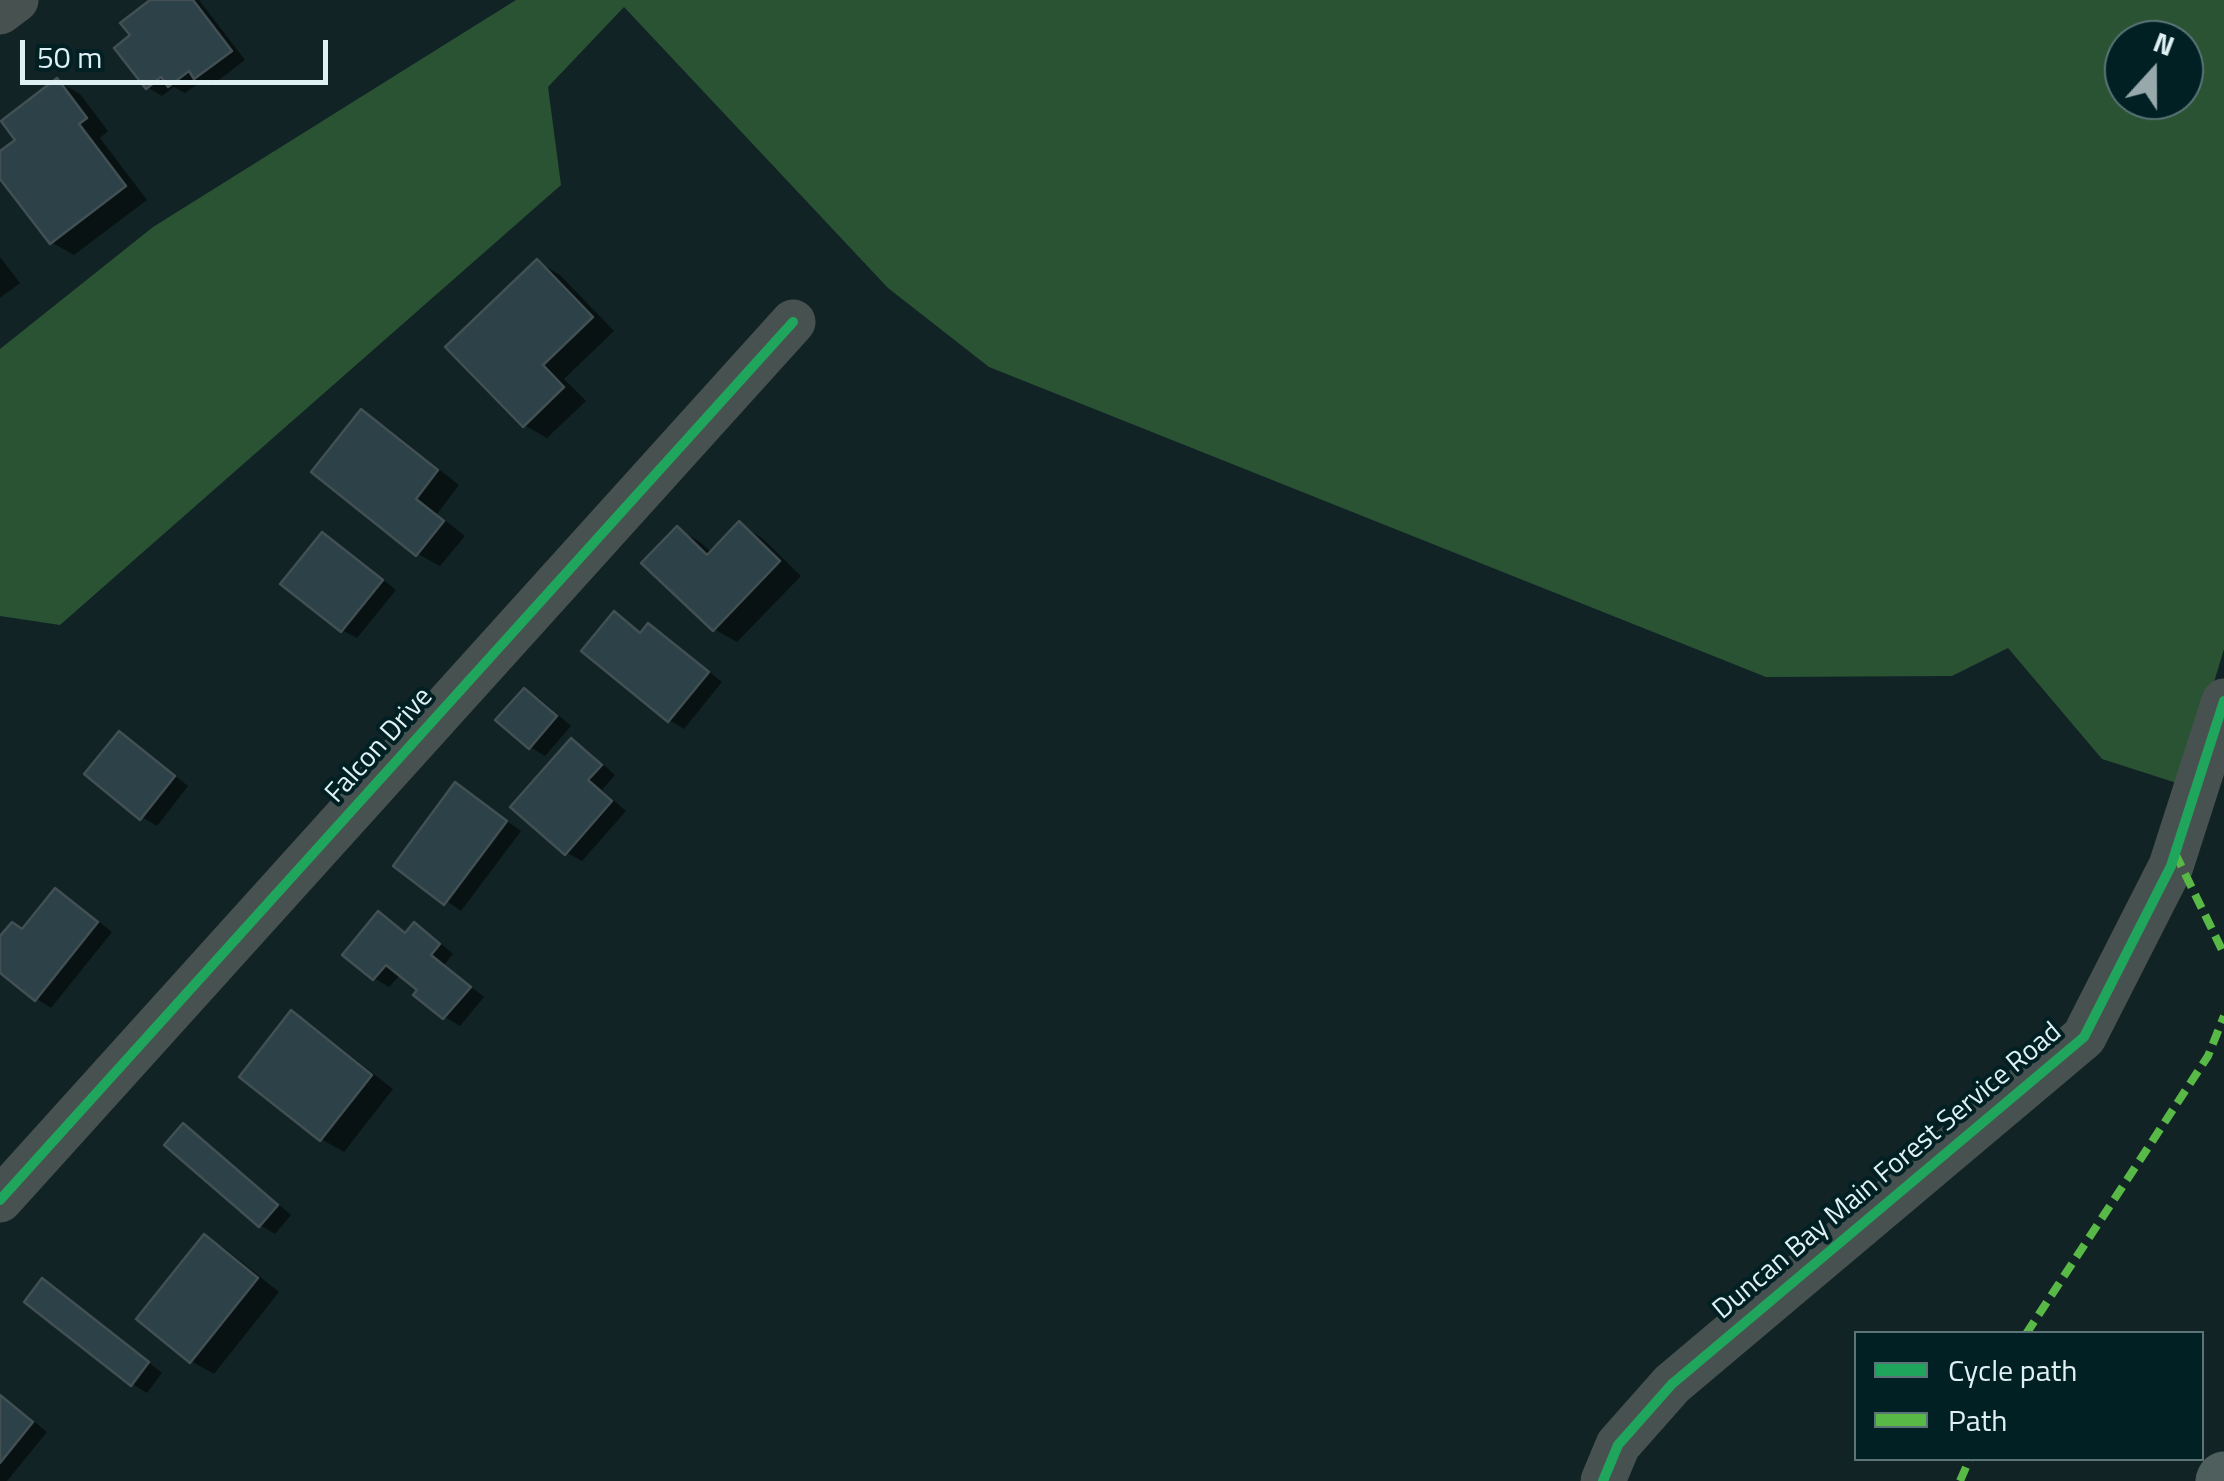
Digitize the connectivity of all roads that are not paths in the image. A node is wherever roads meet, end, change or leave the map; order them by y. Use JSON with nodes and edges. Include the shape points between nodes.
{"nodes":[{"id":1,"x":16,"y":0,"type":"edge"},
{"id":2,"x":0,"y":12,"type":"edge"},
{"id":3,"x":793,"y":322,"type":"dead end"},
{"id":4,"x":2224,"y":701,"type":"edge"},
{"id":5,"x":0,"y":1200,"type":"edge"},
{"id":6,"x":1603,"y":1481,"type":"edge"}],
"edges":[{"from":1,"to":2,"type":"street"},
{"from":3,"to":5,"type":"street","name":"Falcon Drive"},
{"from":4,"to":6,"type":"street","name":"Duncan Bay Main Forest Service Road","via":[[2171,866],[2084,1037],[1672,1384],[1618,1445]]}]}
